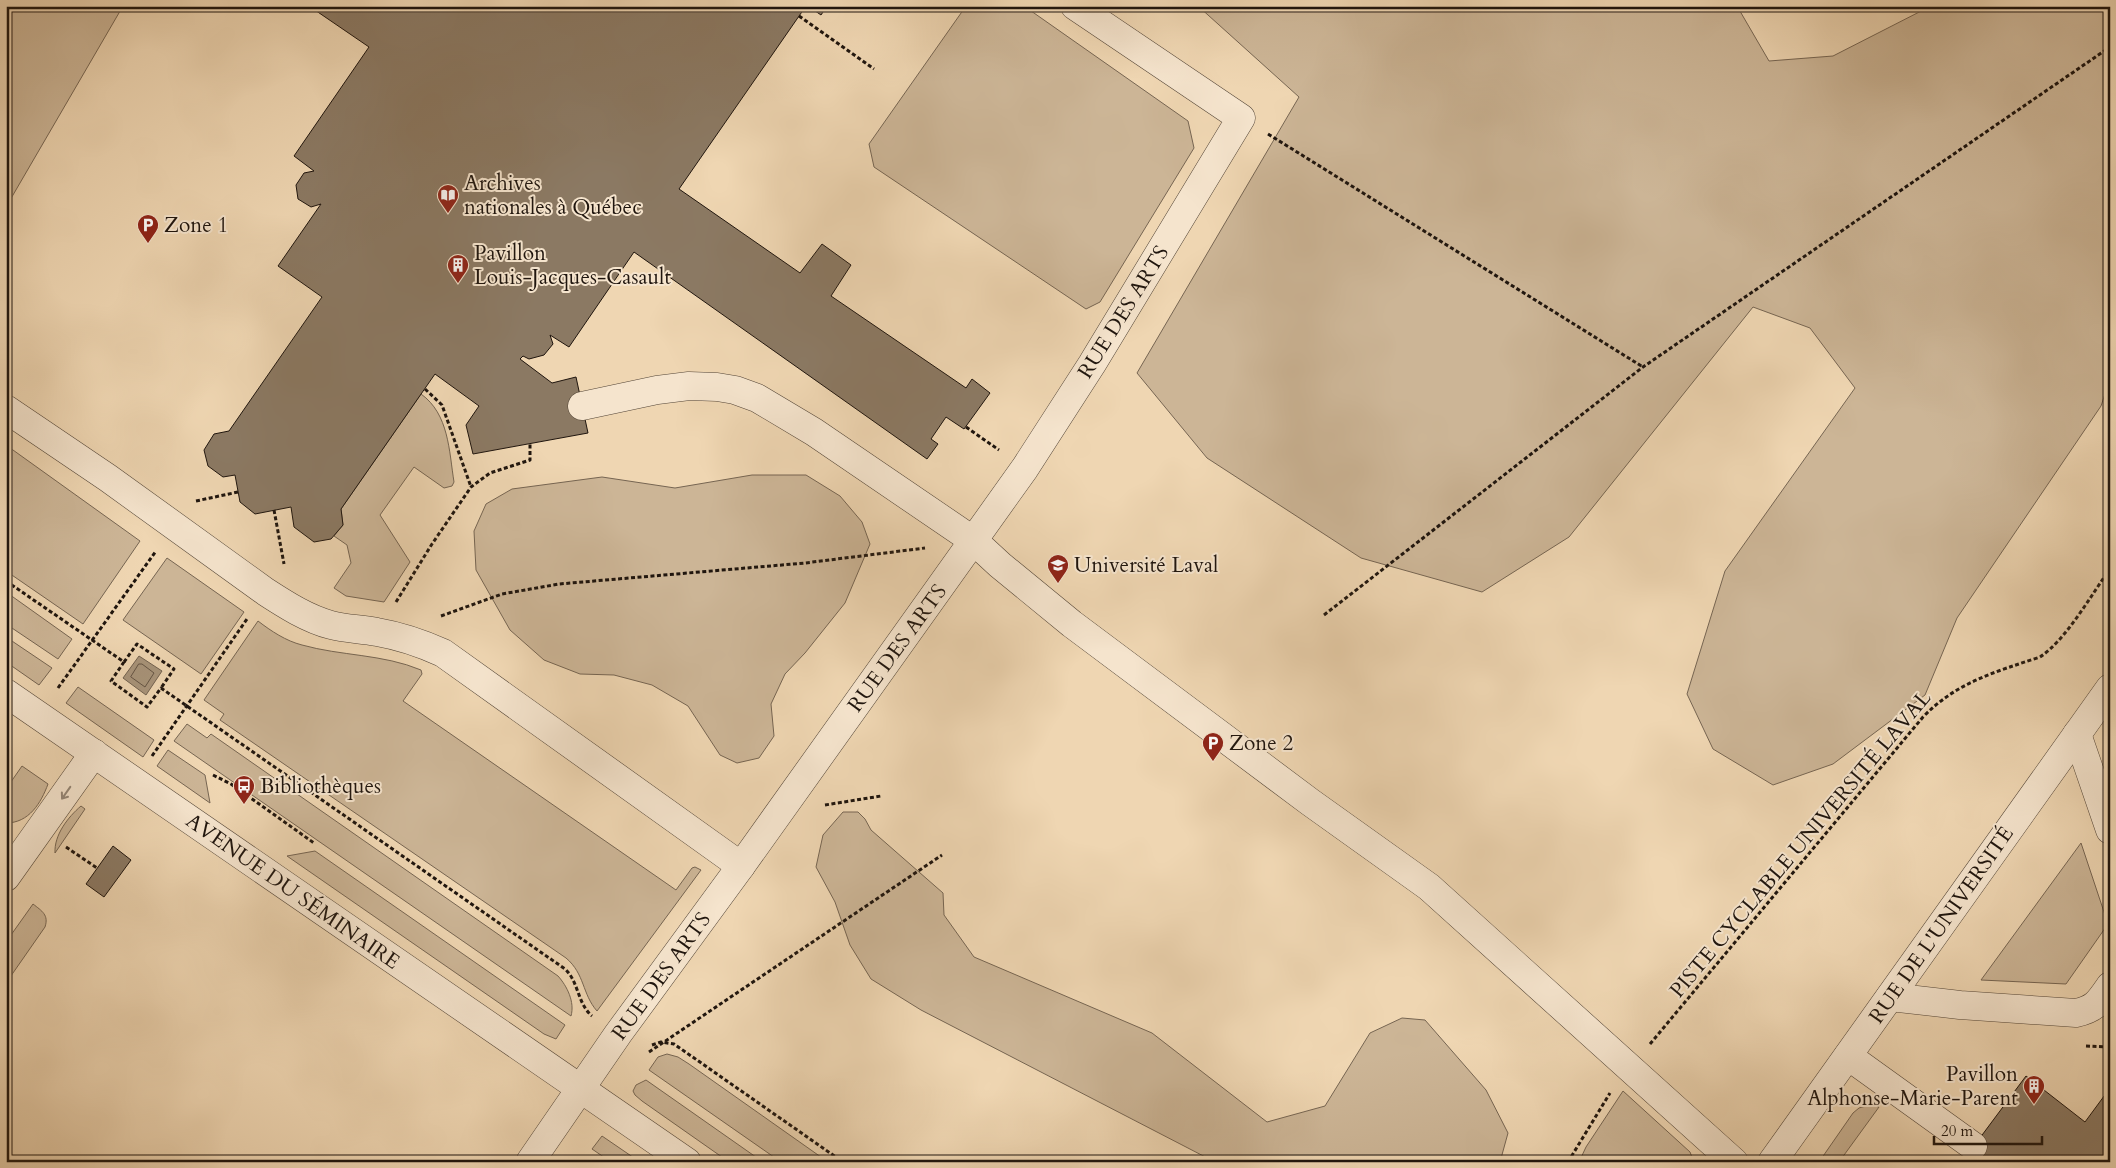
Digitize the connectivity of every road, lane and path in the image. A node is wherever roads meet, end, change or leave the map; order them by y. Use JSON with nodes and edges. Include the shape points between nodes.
{"nodes":[{"id":1,"x":1075,"y":6,"type":"edge"},
{"id":2,"x":799,"y":16,"type":"dead end"},
{"id":3,"x":2110,"y":47,"type":"edge"},
{"id":4,"x":874,"y":69,"type":"dead end"},
{"id":5,"x":1242,"y":118,"type":"junction"},
{"id":6,"x":1643,"y":367,"type":"junction"},
{"id":7,"x":425,"y":389,"type":"dead end"},
{"id":8,"x":582,"y":406,"type":"dead end"},
{"id":9,"x":6,"y":409,"type":"edge"},
{"id":10,"x":966,"y":427,"type":"dead end"},
{"id":11,"x":530,"y":444,"type":"dead end"},
{"id":12,"x":1025,"y":468,"type":"junction"},
{"id":13,"x":471,"y":487,"type":"junction"},
{"id":14,"x":238,"y":492,"type":"dead end"},
{"id":15,"x":190,"y":502,"type":"dead end"},
{"id":16,"x":274,"y":510,"type":"dead end"},
{"id":17,"x":966,"y":535,"type":"junction"},
{"id":18,"x":156,"y":550,"type":"dead end"},
{"id":19,"x":284,"y":567,"type":"dead end"},
{"id":20,"x":2110,"y":569,"type":"edge"},
{"id":21,"x":6,"y":581,"type":"edge"},
{"id":22,"x":251,"y":615,"type":"dead end"},
{"id":23,"x":1324,"y":615,"type":"dead end"},
{"id":24,"x":377,"y":632,"type":"junction"},
{"id":25,"x":91,"y":640,"type":"junction"},
{"id":26,"x":421,"y":642,"type":"junction"},
{"id":27,"x":124,"y":662,"type":"junction"},
{"id":28,"x":161,"y":688,"type":"junction"},
{"id":29,"x":2110,"y":688,"type":"edge"},
{"id":30,"x":6,"y":693,"type":"edge"},
{"id":31,"x":53,"y":694,"type":"dead end"},
{"id":32,"x":187,"y":707,"type":"junction"},
{"id":33,"x":2077,"y":734,"type":"junction"},
{"id":34,"x":160,"y":744,"type":"dead end"},
{"id":35,"x":94,"y":753,"type":"junction"},
{"id":36,"x":213,"y":775,"type":"dead end"},
{"id":37,"x":881,"y":796,"type":"dead end"},
{"id":38,"x":823,"y":805,"type":"dead end"},
{"id":39,"x":2110,"y":830,"type":"edge"},
{"id":40,"x":314,"y":843,"type":"dead end"},
{"id":41,"x":66,"y":846,"type":"dead end"},
{"id":42,"x":942,"y":855,"type":"dead end"},
{"id":43,"x":741,"y":866,"type":"junction"},
{"id":44,"x":97,"y":868,"type":"dead end"},
{"id":45,"x":6,"y":877,"type":"edge"},
{"id":46,"x":2110,"y":986,"type":"edge"},
{"id":47,"x":1890,"y":997,"type":"junction"},
{"id":48,"x":593,"y":1017,"type":"dead end"},
{"id":49,"x":661,"y":1042,"type":"junction"},
{"id":50,"x":650,"y":1046,"type":"dead end"},
{"id":51,"x":648,"y":1052,"type":"dead end"},
{"id":52,"x":1848,"y":1056,"type":"junction"},
{"id":53,"x":1630,"y":1069,"type":"junction"},
{"id":54,"x":581,"y":1089,"type":"junction"},
{"id":55,"x":1973,"y":1146,"type":"dead end"},
{"id":56,"x":530,"y":1162,"type":"edge"},
{"id":57,"x":687,"y":1162,"type":"edge"},
{"id":58,"x":843,"y":1162,"type":"edge"},
{"id":59,"x":1568,"y":1162,"type":"edge"},
{"id":60,"x":1734,"y":1162,"type":"edge"},
{"id":61,"x":1772,"y":1162,"type":"edge"}],
"edges":[{"from":1,"to":5,"type":"street"},
{"from":2,"to":4,"type":"path"},
{"from":3,"to":6,"type":"path"},
{"from":5,"to":6,"type":"path"},
{"from":5,"to":12,"type":"street","name":"RUE DES ARTS"},
{"from":6,"to":23,"type":"path"},
{"from":7,"to":13,"type":"path","via":[[442,404]]},
{"from":8,"to":17,"type":"street","via":[[689,386],[735,390],[757,398],[814,432]]},
{"from":9,"to":24,"type":"street","via":[[287,605],[331,625]]},
{"from":10,"to":12,"type":"path"},
{"from":11,"to":13,"type":"path","via":[[530,460],[490,473]]},
{"from":12,"to":17,"type":"street","name":"RUE DES ARTS"},
{"from":13,"to":24,"type":"path"},
{"from":14,"to":15,"type":"path"},
{"from":16,"to":19,"type":"path"},
{"from":17,"to":26,"type":"path","via":[[923,549],[796,564],[603,579],[502,594],[438,617]]},
{"from":17,"to":43,"type":"street","name":"RUE DES ARTS"},
{"from":17,"to":53,"type":"street","via":[[1072,624],[1429,887]]},
{"from":18,"to":25,"type":"path"},
{"from":20,"to":53,"type":"path","name":"PISTE CYCLABLE UNIVERSITÉ LAVAL","via":[[2049,651],[1952,692],[1923,717]]},
{"from":21,"to":25,"type":"path"},
{"from":22,"to":32,"type":"path"},
{"from":24,"to":26,"type":"street"},
{"from":25,"to":27,"type":"path"},
{"from":25,"to":31,"type":"path"},
{"from":26,"to":43,"type":"street","via":[[455,660]]},
{"from":27,"to":28,"type":"path","via":[[137,644],[174,669]]},
{"from":27,"to":28,"type":"path","via":[[111,681],[147,707]]},
{"from":28,"to":32,"type":"path"},
{"from":29,"to":33,"type":"street","name":"RUE DE L'UNIVERSITÉ"},
{"from":30,"to":35,"type":"street","name":"AVENUE DU SÉMINAIRE"},
{"from":32,"to":34,"type":"path"},
{"from":32,"to":48,"type":"path","via":[[565,969],[572,976],[586,1011]]},
{"from":33,"to":39,"type":"street"},
{"from":33,"to":47,"type":"street","name":"RUE DE L'UNIVERSITÉ"},
{"from":35,"to":45,"type":"street","one_way":true},
{"from":35,"to":54,"type":"street","name":"AVENUE DU SÉMINAIRE"},
{"from":36,"to":40,"type":"path","via":[[231,784]]},
{"from":37,"to":38,"type":"path"},
{"from":41,"to":44,"type":"path"},
{"from":42,"to":49,"type":"path"},
{"from":43,"to":54,"type":"street","name":"RUE DES ARTS"},
{"from":46,"to":47,"type":"street","via":[[2089,1010],[2076,1013]]},
{"from":47,"to":52,"type":"street","name":"RUE DE L'UNIVERSITÉ"},
{"from":49,"to":50,"type":"path"},
{"from":49,"to":51,"type":"path"},
{"from":49,"to":58,"type":"path","via":[[674,1044]]},
{"from":52,"to":55,"type":"street"},
{"from":52,"to":61,"type":"street","name":"RUE DE L'UNIVERSITÉ"},
{"from":53,"to":59,"type":"path","name":"PISTE CYCLABLE UNIVERSITÉ LAVAL","via":[[1607,1098]]},
{"from":53,"to":60,"type":"street"},
{"from":54,"to":56,"type":"street","name":"RUE DES ARTS"},
{"from":54,"to":57,"type":"street","name":"AVENUE DU SÉMINAIRE"}]}
